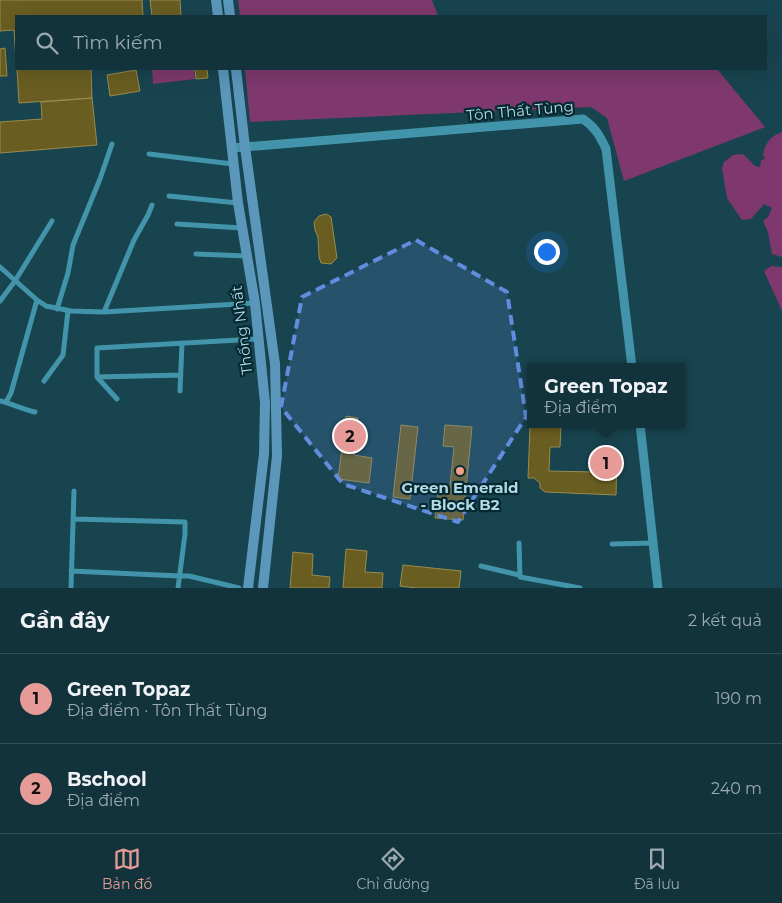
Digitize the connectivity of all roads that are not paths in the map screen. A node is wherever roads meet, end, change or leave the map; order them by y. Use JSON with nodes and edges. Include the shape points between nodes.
{"nodes":[{"id":1,"x":216,"y":0,"type":"edge"},
{"id":2,"x":228,"y":0,"type":"edge"},
{"id":3,"x":218,"y":15,"type":"edge"},
{"id":4,"x":230,"y":15,"type":"edge"},
{"id":5,"x":223,"y":70,"type":"edge"},
{"id":6,"x":236,"y":70,"type":"edge"},
{"id":7,"x":112,"y":144,"type":"dead end"},
{"id":8,"x":245,"y":147,"type":"junction"},
{"id":9,"x":232,"y":148,"type":"junction"},
{"id":10,"x":149,"y":154,"type":"dead end"},
{"id":11,"x":233,"y":164,"type":"junction"},
{"id":12,"x":169,"y":196,"type":"dead end"},
{"id":13,"x":238,"y":204,"type":"junction"},
{"id":14,"x":152,"y":205,"type":"dead end"},
{"id":15,"x":52,"y":221,"type":"dead end"},
{"id":16,"x":177,"y":224,"type":"dead end"},
{"id":17,"x":242,"y":228,"type":"junction"},
{"id":18,"x":196,"y":254,"type":"dead end"},
{"id":19,"x":247,"y":256,"type":"junction"},
{"id":20,"x":0,"y":267,"type":"edge"},
{"id":21,"x":15,"y":281,"type":"junction"},
{"id":22,"x":37,"y":300,"type":"junction"},
{"id":23,"x":0,"y":301,"type":"edge"},
{"id":24,"x":255,"y":303,"type":"junction"},
{"id":25,"x":57,"y":309,"type":"junction"},
{"id":26,"x":68,"y":311,"type":"junction"},
{"id":27,"x":104,"y":312,"type":"junction"},
{"id":28,"x":259,"y":339,"type":"junction"},
{"id":29,"x":182,"y":343,"type":"junction"},
{"id":30,"x":632,"y":363,"type":"edge"},
{"id":31,"x":181,"y":375,"type":"junction"},
{"id":32,"x":97,"y":378,"type":"junction"},
{"id":33,"x":44,"y":381,"type":"dead end"},
{"id":34,"x":180,"y":391,"type":"dead end"},
{"id":35,"x":116,"y":399,"type":"dead end"},
{"id":36,"x":3,"y":402,"type":"edge"},
{"id":37,"x":34,"y":412,"type":"dead end"},
{"id":38,"x":640,"y":428,"type":"edge"},
{"id":39,"x":74,"y":491,"type":"dead end"},
{"id":40,"x":73,"y":518,"type":"junction"},
{"id":41,"x":519,"y":543,"type":"dead end"},
{"id":42,"x":652,"y":543,"type":"junction"},
{"id":43,"x":612,"y":544,"type":"dead end"},
{"id":44,"x":481,"y":566,"type":"dead end"},
{"id":45,"x":71,"y":571,"type":"junction"},
{"id":46,"x":519,"y":575,"type":"junction"},
{"id":47,"x":180,"y":576,"type":"junction"},
{"id":48,"x":71,"y":588,"type":"edge"},
{"id":49,"x":178,"y":588,"type":"edge"},
{"id":50,"x":239,"y":588,"type":"edge"},
{"id":51,"x":248,"y":588,"type":"edge"},
{"id":52,"x":263,"y":588,"type":"edge"},
{"id":53,"x":580,"y":588,"type":"edge"},
{"id":54,"x":658,"y":588,"type":"edge"}],
"edges":[{"from":1,"to":3,"type":"main road"},
{"from":2,"to":4,"type":"main road"},
{"from":5,"to":9,"type":"main road","name":"Thống Nhất"},
{"from":6,"to":8,"type":"main road","name":"Thống Nhất"},
{"from":7,"to":25,"type":"street","via":[[73,245]]},
{"from":8,"to":9,"type":"street","name":"Tôn Thất Tùng"},
{"from":8,"to":30,"type":"street","name":"Tôn Thất Tùng","via":[[583,119],[592,125],[606,149]]},
{"from":8,"to":52,"type":"main road","name":"Thống Nhất","via":[[275,364],[277,456]]},
{"from":9,"to":11,"type":"main road","name":"Thống Nhất"},
{"from":10,"to":11,"type":"street"},
{"from":11,"to":13,"type":"main road","name":"Thống Nhất"},
{"from":12,"to":13,"type":"street"},
{"from":13,"to":17,"type":"main road","name":"Thống Nhất"},
{"from":14,"to":27,"type":"street"},
{"from":15,"to":21,"type":"street"},
{"from":16,"to":17,"type":"street"},
{"from":17,"to":19,"type":"main road","name":"Thống Nhất"},
{"from":18,"to":19,"type":"street"},
{"from":19,"to":24,"type":"main road","name":"Thống Nhất"},
{"from":20,"to":21,"type":"street"},
{"from":21,"to":22,"type":"street"},
{"from":21,"to":23,"type":"street"},
{"from":22,"to":25,"type":"street"},
{"from":22,"to":36,"type":"street","via":[[11,393]]},
{"from":24,"to":27,"type":"street"},
{"from":24,"to":28,"type":"main road","name":"Thống Nhất"},
{"from":25,"to":26,"type":"street"},
{"from":26,"to":27,"type":"street"},
{"from":26,"to":33,"type":"street","via":[[63,355]]},
{"from":28,"to":29,"type":"street"},
{"from":28,"to":51,"type":"main road","name":"Thống Nhất","via":[[265,403],[264,454]]},
{"from":29,"to":31,"type":"street"},
{"from":29,"to":32,"type":"street","via":[[97,348]]},
{"from":31,"to":32,"type":"street"},
{"from":31,"to":34,"type":"street"},
{"from":32,"to":35,"type":"street"},
{"from":36,"to":37,"type":"street"},
{"from":38,"to":42,"type":"street"},
{"from":39,"to":40,"type":"street"},
{"from":40,"to":45,"type":"street"},
{"from":40,"to":47,"type":"street","via":[[186,522]]},
{"from":41,"to":46,"type":"street"},
{"from":42,"to":43,"type":"street"},
{"from":42,"to":54,"type":"street"},
{"from":44,"to":46,"type":"street"},
{"from":45,"to":47,"type":"street"},
{"from":45,"to":48,"type":"street"},
{"from":46,"to":53,"type":"street"},
{"from":47,"to":49,"type":"street"},
{"from":47,"to":50,"type":"street"}]}
